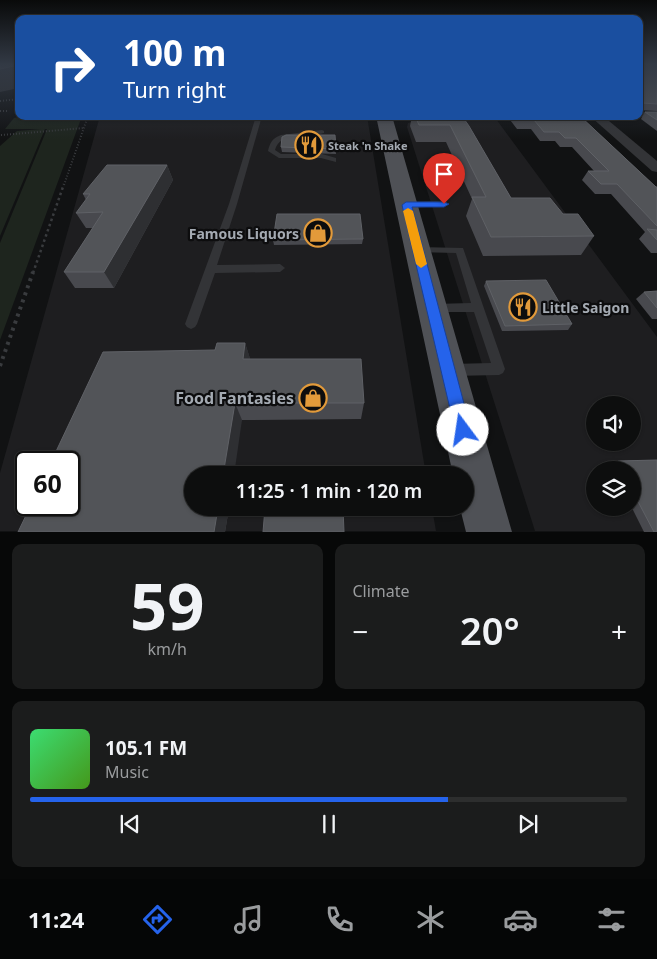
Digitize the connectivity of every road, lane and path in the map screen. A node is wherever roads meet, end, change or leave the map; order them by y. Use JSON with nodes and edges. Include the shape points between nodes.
{"nodes":[{"id":1,"x":15,"y":99,"type":"edge"},
{"id":2,"x":0,"y":100,"type":"edge"},
{"id":3,"x":0,"y":110,"type":"edge"},
{"id":4,"x":8,"y":110,"type":"dead end"},
{"id":5,"x":643,"y":115,"type":"edge"},
{"id":6,"x":657,"y":115,"type":"edge"},
{"id":7,"x":87,"y":120,"type":"edge"},
{"id":8,"x":258,"y":120,"type":"edge"},
{"id":9,"x":385,"y":120,"type":"edge"},
{"id":10,"x":601,"y":120,"type":"edge"},
{"id":11,"x":84,"y":128,"type":"junction"},
{"id":12,"x":322,"y":132,"type":"dead end"},
{"id":13,"x":0,"y":135,"type":"edge"},
{"id":14,"x":333,"y":160,"type":"dead end"},
{"id":15,"x":657,"y":168,"type":"edge"},
{"id":16,"x":444,"y":204,"type":"dead end"},
{"id":17,"x":406,"y":205,"type":"junction"},
{"id":18,"x":418,"y":250,"type":"junction"},
{"id":19,"x":280,"y":268,"type":"dead end"},
{"id":20,"x":210,"y":269,"type":"junction"},
{"id":21,"x":478,"y":307,"type":"junction"},
{"id":22,"x":433,"y":308,"type":"junction"},
{"id":23,"x":191,"y":324,"type":"dead end"},
{"id":24,"x":0,"y":366,"type":"edge"},
{"id":25,"x":448,"y":370,"type":"junction"},
{"id":26,"x":489,"y":532,"type":"edge"}],
"edges":[{"from":1,"to":2,"type":"path"},
{"from":3,"to":4,"type":"path"},
{"from":5,"to":6,"type":"street"},
{"from":7,"to":11,"type":"path"},
{"from":8,"to":20,"type":"lane"},
{"from":9,"to":17,"type":"main road"},
{"from":10,"to":15,"type":"street"},
{"from":11,"to":13,"type":"path"},
{"from":11,"to":24,"type":"path"},
{"from":12,"to":14,"type":"lane","via":[[278,136],[273,140],[271,151],[279,156],[322,156]]},
{"from":16,"to":17,"type":"lane"},
{"from":17,"to":18,"type":"main road"},
{"from":18,"to":21,"type":"lane","via":[[460,250]]},
{"from":18,"to":22,"type":"main road"},
{"from":19,"to":20,"type":"lane"},
{"from":20,"to":23,"type":"lane"},
{"from":21,"to":22,"type":"lane"},
{"from":21,"to":25,"type":"lane","via":[[499,369]]},
{"from":22,"to":25,"type":"main road"},
{"from":25,"to":26,"type":"main road"}]}
